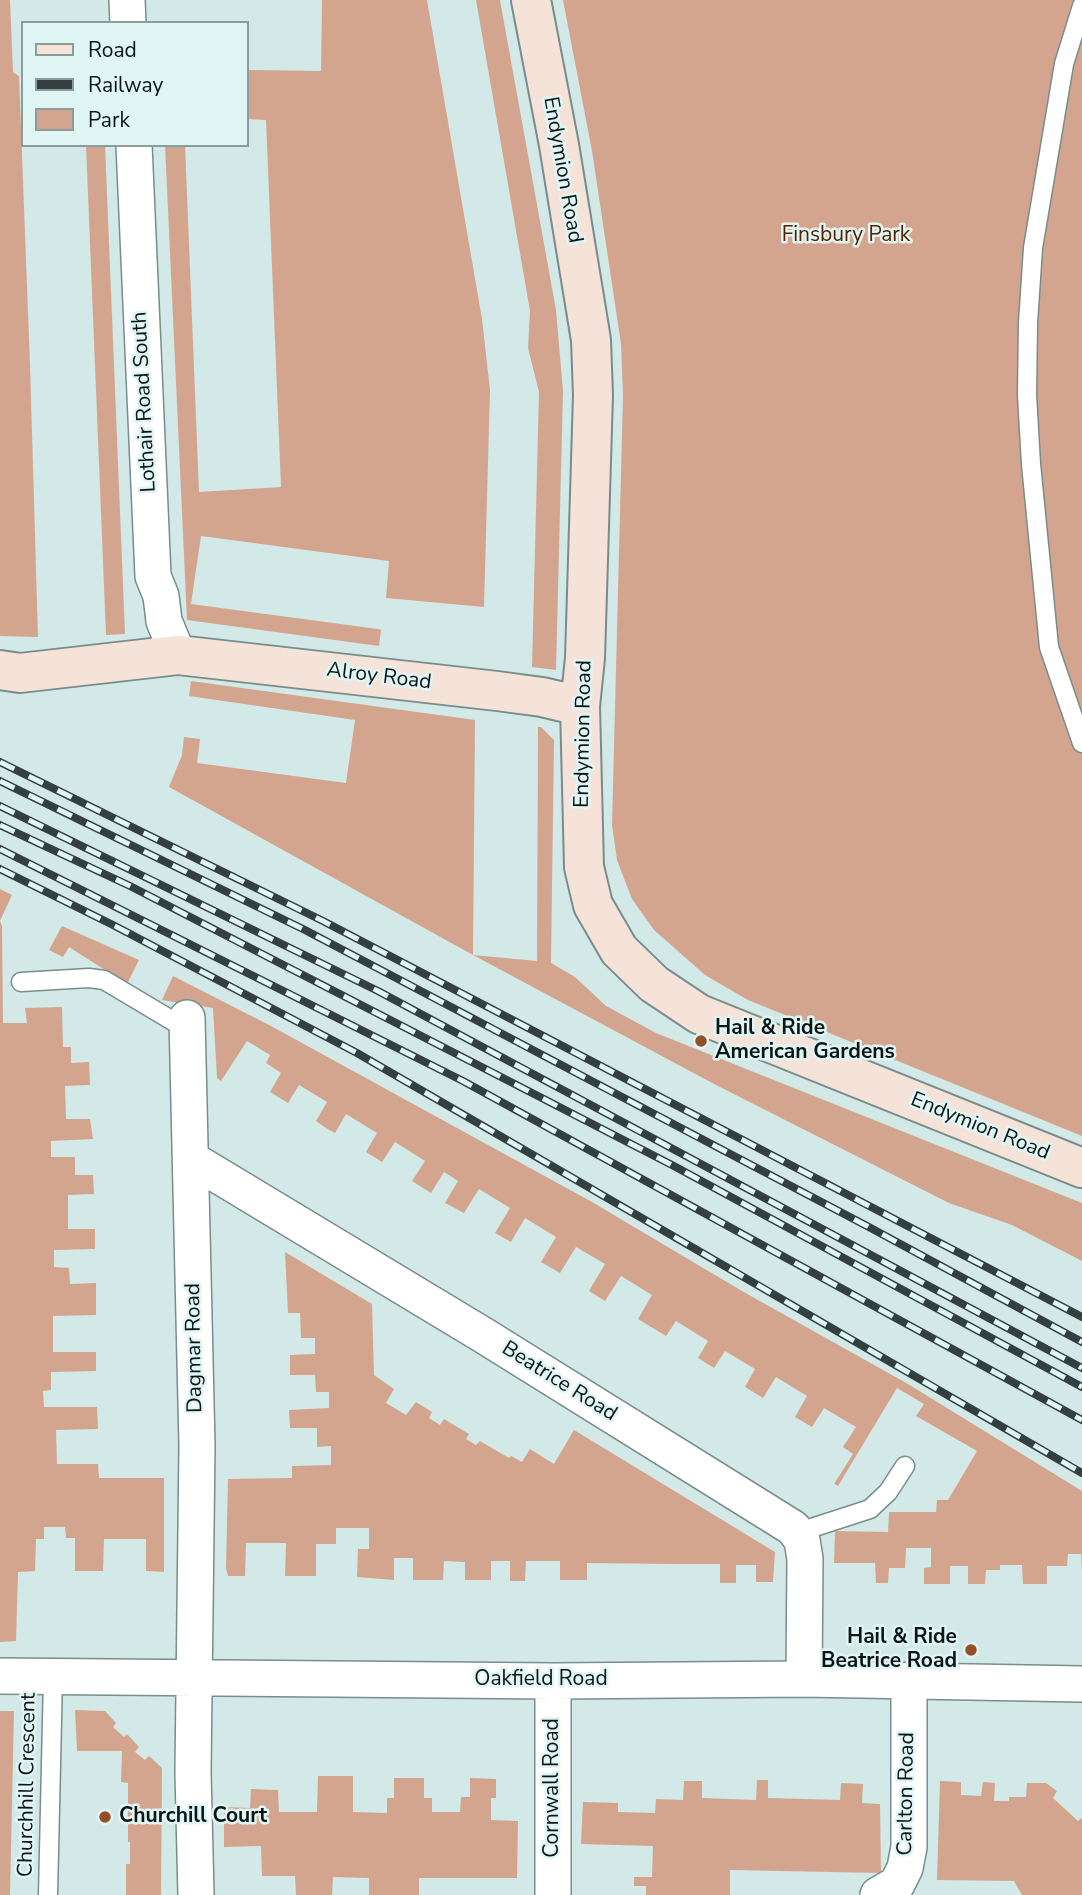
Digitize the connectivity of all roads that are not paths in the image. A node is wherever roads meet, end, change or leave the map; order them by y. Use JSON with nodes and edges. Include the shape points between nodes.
{"nodes":[{"id":1,"x":127,"y":0,"type":"edge"},
{"id":2,"x":531,"y":0,"type":"edge"},
{"id":3,"x":1082,"y":6,"type":"edge"},
{"id":4,"x":128,"y":21,"type":"edge"},
{"id":5,"x":134,"y":147,"type":"edge"},
{"id":6,"x":178,"y":655,"type":"junction"},
{"id":7,"x":0,"y":670,"type":"edge"},
{"id":8,"x":580,"y":706,"type":"junction"},
{"id":9,"x":1082,"y":743,"type":"edge"},
{"id":10,"x":21,"y":982,"type":"dead end"},
{"id":11,"x":188,"y":1024,"type":"joint"},
{"id":12,"x":191,"y":1159,"type":"junction"},
{"id":13,"x":1082,"y":1168,"type":"edge"},
{"id":14,"x":905,"y":1466,"type":"dead end"},
{"id":15,"x":796,"y":1533,"type":"junction"},
{"id":16,"x":8,"y":1676,"type":"edge"},
{"id":17,"x":53,"y":1677,"type":"junction"},
{"id":18,"x":194,"y":1678,"type":"junction"},
{"id":19,"x":804,"y":1679,"type":"junction"},
{"id":20,"x":909,"y":1680,"type":"junction"},
{"id":21,"x":553,"y":1681,"type":"junction"},
{"id":22,"x":1082,"y":1684,"type":"edge"},
{"id":23,"x":48,"y":1895,"type":"edge"},
{"id":24,"x":196,"y":1895,"type":"edge"},
{"id":25,"x":553,"y":1895,"type":"edge"},
{"id":26,"x":878,"y":1895,"type":"edge"}],
"edges":[{"from":1,"to":4,"type":"street"},
{"from":2,"to":8,"type":"main road","name":"Endymion Road","via":[[591,340],[593,409]]},
{"from":3,"to":9,"type":"lane","via":[[1065,64],[1034,248],[1027,395],[1049,647]]},
{"from":5,"to":6,"type":"street","name":"Lothair Road South","via":[[153,576]]},
{"from":6,"to":7,"type":"main road","name":"Alroy Road","via":[[20,673]]},
{"from":6,"to":8,"type":"main road","name":"Alroy Road","via":[[496,691]]},
{"from":8,"to":13,"type":"main road","name":"Endymion Road","via":[[584,867],[593,905],[619,950],[654,984],[699,1014]]},
{"from":10,"to":11,"type":"lane","via":[[104,980]]},
{"from":11,"to":12,"type":"street","name":"Dagmar Road"},
{"from":12,"to":15,"type":"street","name":"Beatrice Road","via":[[782,1520]]},
{"from":12,"to":18,"type":"street","name":"Dagmar Road","via":[[197,1446]]},
{"from":14,"to":15,"type":"lane","via":[[870,1509]]},
{"from":15,"to":19,"type":"street","via":[[805,1559]]},
{"from":16,"to":17,"type":"street","name":"Oakfield Road"},
{"from":17,"to":18,"type":"street","name":"Oakfield Road"},
{"from":17,"to":23,"type":"lane","name":"Churchhill Crescent"},
{"from":18,"to":21,"type":"street","name":"Oakfield Road"},
{"from":18,"to":24,"type":"street","name":"Dagmar Road"},
{"from":19,"to":20,"type":"street","name":"Oakfield Road"},
{"from":19,"to":21,"type":"street","name":"Oakfield Road"},
{"from":20,"to":22,"type":"street","name":"Oakfield Road"},
{"from":20,"to":26,"type":"street","name":"Carlton Road","via":[[909,1847],[897,1884]]},
{"from":21,"to":25,"type":"street","name":"Cornwall Road"}]}
